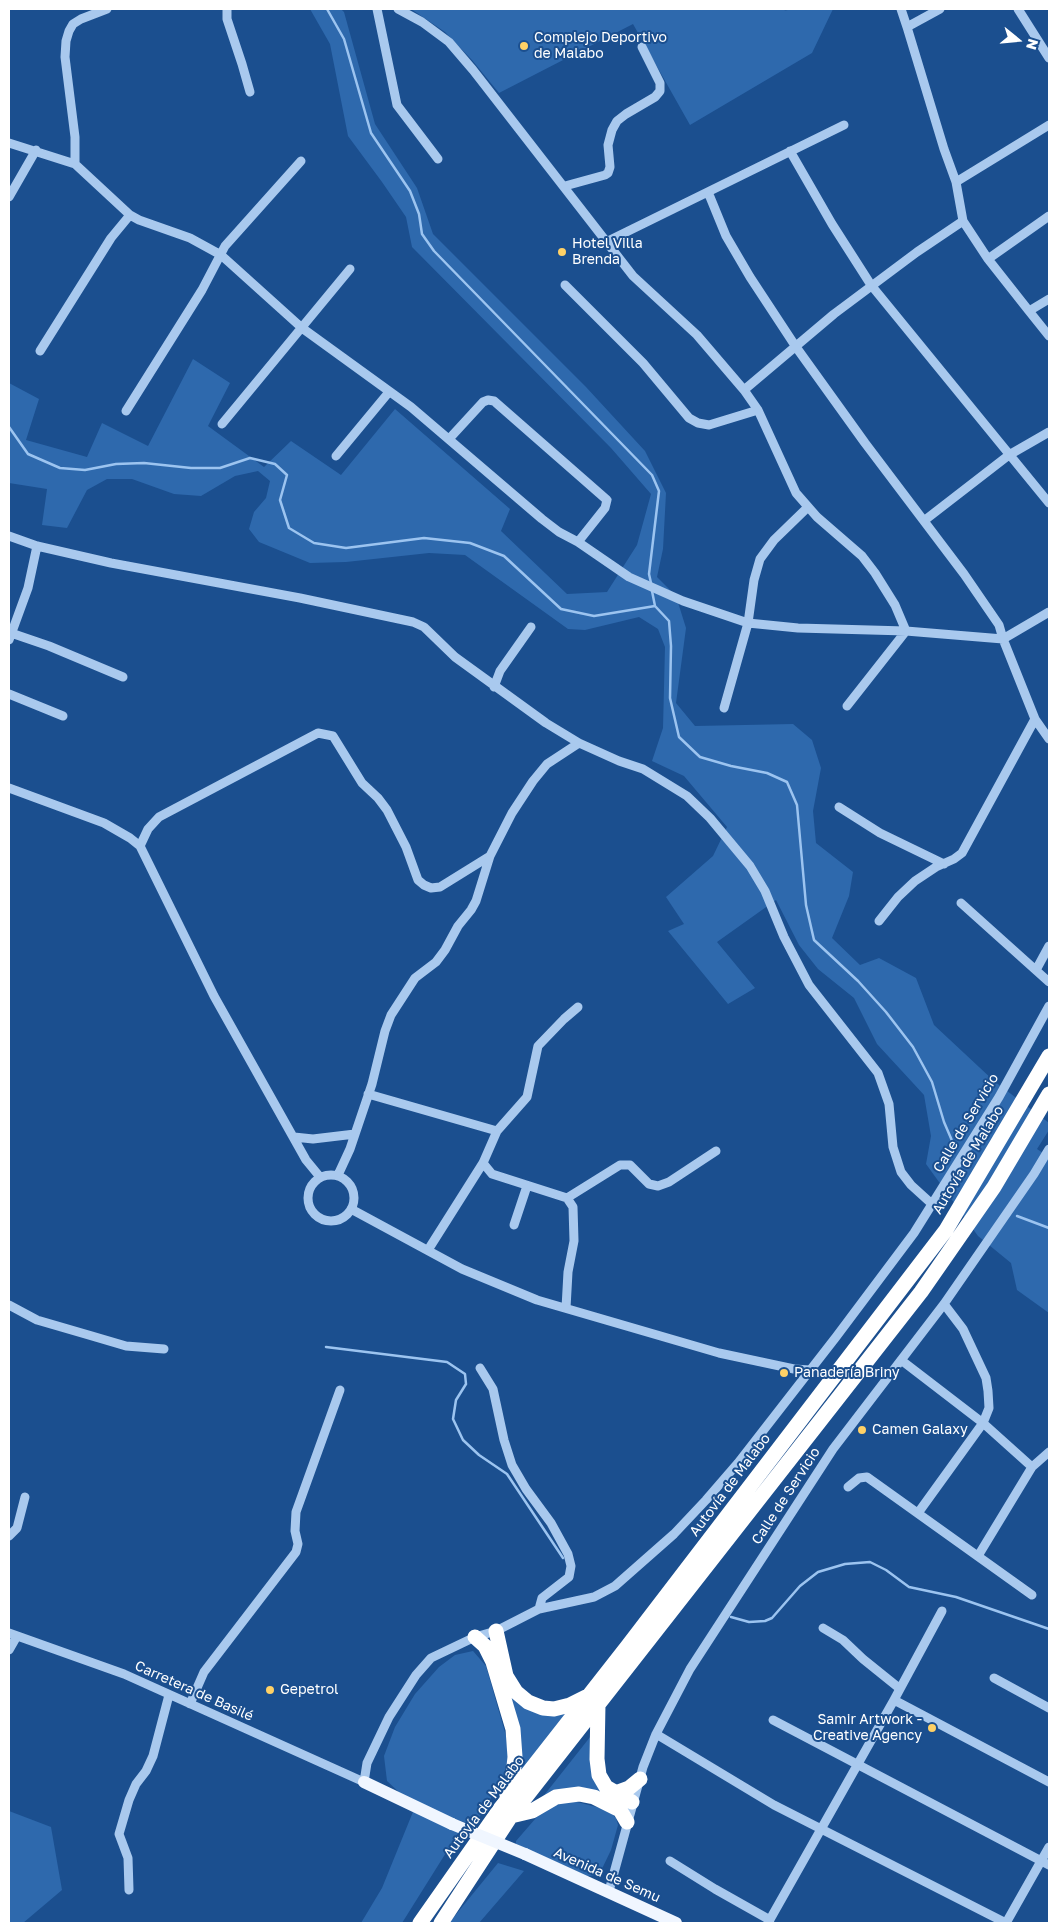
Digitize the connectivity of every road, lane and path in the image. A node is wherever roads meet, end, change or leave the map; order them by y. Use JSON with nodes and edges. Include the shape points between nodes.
{"nodes":[{"id":1,"x":107,"y":9,"type":"edge"},
{"id":2,"x":227,"y":9,"type":"edge"},
{"id":3,"x":377,"y":9,"type":"edge"},
{"id":4,"x":398,"y":9,"type":"edge"},
{"id":5,"x":900,"y":9,"type":"edge"},
{"id":6,"x":940,"y":9,"type":"edge"},
{"id":7,"x":1018,"y":9,"type":"edge"},
{"id":8,"x":907,"y":27,"type":"junction"},
{"id":9,"x":642,"y":47,"type":"dead end"},
{"id":10,"x":1049,"y":58,"type":"edge"},
{"id":11,"x":250,"y":92,"type":"dead end"},
{"id":12,"x":844,"y":125,"type":"dead end"},
{"id":13,"x":1049,"y":125,"type":"edge"},
{"id":14,"x":9,"y":142,"type":"edge"},
{"id":15,"x":36,"y":150,"type":"junction"},
{"id":16,"x":790,"y":151,"type":"junction"},
{"id":17,"x":438,"y":159,"type":"dead end"},
{"id":18,"x":301,"y":160,"type":"dead end"},
{"id":19,"x":75,"y":164,"type":"junction"},
{"id":20,"x":956,"y":182,"type":"junction"},
{"id":21,"x":565,"y":186,"type":"junction"},
{"id":22,"x":708,"y":192,"type":"junction"},
{"id":23,"x":9,"y":197,"type":"edge"},
{"id":24,"x":130,"y":215,"type":"junction"},
{"id":25,"x":1049,"y":216,"type":"edge"},
{"id":26,"x":963,"y":222,"type":"junction"},
{"id":27,"x":606,"y":242,"type":"junction"},
{"id":28,"x":221,"y":255,"type":"junction"},
{"id":29,"x":988,"y":259,"type":"junction"},
{"id":30,"x":350,"y":270,"type":"dead end"},
{"id":31,"x":565,"y":285,"type":"dead end"},
{"id":32,"x":871,"y":285,"type":"junction"},
{"id":33,"x":1049,"y":298,"type":"edge"},
{"id":34,"x":1029,"y":311,"type":"junction"},
{"id":35,"x":302,"y":328,"type":"junction"},
{"id":36,"x":1049,"y":336,"type":"edge"},
{"id":37,"x":796,"y":347,"type":"junction"},
{"id":38,"x":40,"y":351,"type":"dead end"},
{"id":39,"x":744,"y":390,"type":"junction"},
{"id":40,"x":389,"y":392,"type":"junction"},
{"id":41,"x":758,"y":410,"type":"junction"},
{"id":42,"x":126,"y":411,"type":"dead end"},
{"id":43,"x":222,"y":424,"type":"dead end"},
{"id":44,"x":1049,"y":432,"type":"edge"},
{"id":45,"x":448,"y":439,"type":"junction"},
{"id":46,"x":1009,"y":455,"type":"junction"},
{"id":47,"x":336,"y":456,"type":"dead end"},
{"id":48,"x":1049,"y":504,"type":"edge"},
{"id":49,"x":808,"y":507,"type":"junction"},
{"id":50,"x":925,"y":520,"type":"junction"},
{"id":51,"x":9,"y":536,"type":"edge"},
{"id":52,"x":578,"y":542,"type":"junction"},
{"id":53,"x":37,"y":546,"type":"junction"},
{"id":54,"x":1049,"y":612,"type":"edge"},
{"id":55,"x":748,"y":623,"type":"junction"},
{"id":56,"x":531,"y":626,"type":"dead end"},
{"id":57,"x":906,"y":631,"type":"junction"},
{"id":58,"x":10,"y":637,"type":"edge"},
{"id":59,"x":1003,"y":639,"type":"junction"},
{"id":60,"x":123,"y":676,"type":"dead end"},
{"id":61,"x":494,"y":687,"type":"junction"},
{"id":62,"x":9,"y":694,"type":"edge"},
{"id":63,"x":847,"y":706,"type":"dead end"},
{"id":64,"x":724,"y":708,"type":"dead end"},
{"id":65,"x":63,"y":716,"type":"dead end"},
{"id":66,"x":1034,"y":719,"type":"junction"},
{"id":67,"x":1049,"y":739,"type":"edge"},
{"id":68,"x":579,"y":742,"type":"junction"},
{"id":69,"x":9,"y":788,"type":"edge"},
{"id":70,"x":839,"y":807,"type":"dead end"},
{"id":71,"x":140,"y":846,"type":"junction"},
{"id":72,"x":490,"y":856,"type":"junction"},
{"id":73,"x":944,"y":864,"type":"junction"},
{"id":74,"x":961,"y":903,"type":"dead end"},
{"id":75,"x":880,"y":921,"type":"dead end"},
{"id":76,"x":1049,"y":946,"type":"edge"},
{"id":77,"x":1036,"y":970,"type":"junction"},
{"id":78,"x":1049,"y":982,"type":"edge"},
{"id":79,"x":1049,"y":1006,"type":"edge"},
{"id":80,"x":578,"y":1007,"type":"dead end"},
{"id":81,"x":1049,"y":1056,"type":"edge"},
{"id":82,"x":368,"y":1094,"type":"junction"},
{"id":83,"x":1049,"y":1094,"type":"edge"},
{"id":84,"x":497,"y":1131,"type":"junction"},
{"id":85,"x":355,"y":1134,"type":"junction"},
{"id":86,"x":294,"y":1137,"type":"junction"},
{"id":87,"x":1049,"y":1149,"type":"edge"},
{"id":88,"x":716,"y":1151,"type":"dead end"},
{"id":89,"x":483,"y":1163,"type":"junction"},
{"id":90,"x":338,"y":1175,"type":"junction"},
{"id":91,"x":320,"y":1177,"type":"junction"},
{"id":92,"x":527,"y":1186,"type":"junction"},
{"id":93,"x":567,"y":1198,"type":"junction"},
{"id":94,"x":933,"y":1205,"type":"junction"},
{"id":95,"x":352,"y":1209,"type":"junction"},
{"id":96,"x":514,"y":1224,"type":"dead end"},
{"id":97,"x":428,"y":1250,"type":"junction"},
{"id":98,"x":9,"y":1304,"type":"edge"},
{"id":99,"x":944,"y":1304,"type":"junction"},
{"id":100,"x":566,"y":1308,"type":"junction"},
{"id":101,"x":164,"y":1349,"type":"dead end"},
{"id":102,"x":901,"y":1360,"type":"junction"},
{"id":103,"x":480,"y":1368,"type":"dead end"},
{"id":104,"x":794,"y":1369,"type":"junction"},
{"id":105,"x":810,"y":1370,"type":"junction"},
{"id":106,"x":804,"y":1379,"type":"junction"},
{"id":107,"x":340,"y":1390,"type":"dead end"},
{"id":108,"x":983,"y":1423,"type":"junction"},
{"id":109,"x":1049,"y":1452,"type":"edge"},
{"id":110,"x":1032,"y":1467,"type":"junction"},
{"id":111,"x":848,"y":1487,"type":"dead end"},
{"id":112,"x":25,"y":1496,"type":"dead end"},
{"id":113,"x":918,"y":1513,"type":"junction"},
{"id":114,"x":9,"y":1536,"type":"edge"},
{"id":115,"x":978,"y":1556,"type":"junction"},
{"id":116,"x":1032,"y":1594,"type":"dead end"},
{"id":117,"x":539,"y":1610,"type":"junction"},
{"id":118,"x":942,"y":1611,"type":"dead end"},
{"id":119,"x":823,"y":1628,"type":"dead end"},
{"id":120,"x":496,"y":1631,"type":"junction"},
{"id":121,"x":13,"y":1634,"type":"edge"},
{"id":122,"x":475,"y":1637,"type":"junction"},
{"id":123,"x":9,"y":1650,"type":"edge"},
{"id":124,"x":994,"y":1678,"type":"dead end"},
{"id":125,"x":899,"y":1688,"type":"junction"},
{"id":126,"x":169,"y":1695,"type":"junction"},
{"id":127,"x":593,"y":1700,"type":"junction"},
{"id":128,"x":894,"y":1700,"type":"junction"},
{"id":129,"x":190,"y":1704,"type":"junction"},
{"id":130,"x":1049,"y":1708,"type":"edge"},
{"id":131,"x":773,"y":1720,"type":"dead end"},
{"id":132,"x":656,"y":1734,"type":"junction"},
{"id":133,"x":857,"y":1764,"type":"junction"},
{"id":134,"x":640,"y":1779,"type":"junction"},
{"id":135,"x":364,"y":1782,"type":"junction"},
{"id":136,"x":1049,"y":1782,"type":"edge"},
{"id":137,"x":618,"y":1792,"type":"junction"},
{"id":138,"x":632,"y":1802,"type":"junction"},
{"id":139,"x":506,"y":1812,"type":"junction"},
{"id":140,"x":627,"y":1822,"type":"junction"},
{"id":141,"x":820,"y":1829,"type":"junction"},
{"id":142,"x":1049,"y":1847,"type":"edge"},
{"id":143,"x":670,"y":1861,"type":"dead end"},
{"id":144,"x":1045,"y":1863,"type":"edge"},
{"id":145,"x":129,"y":1890,"type":"dead end"},
{"id":146,"x":609,"y":1891,"type":"junction"},
{"id":147,"x":769,"y":1921,"type":"edge"},
{"id":148,"x":420,"y":1923,"type":"edge"},
{"id":149,"x":441,"y":1923,"type":"edge"},
{"id":150,"x":676,"y":1923,"type":"edge"},
{"id":151,"x":1006,"y":1923,"type":"edge"}],
"edges":[{"from":1,"to":19,"type":"street","via":[[73,24],[66,41]]},
{"from":2,"to":11,"type":"street","via":[[227,19]]},
{"from":3,"to":17,"type":"street","via":[[397,105]]},
{"from":4,"to":21,"type":"street","via":[[449,42]]},
{"from":5,"to":8,"type":"street"},
{"from":6,"to":8,"type":"street"},
{"from":7,"to":10,"type":"street"},
{"from":8,"to":20,"type":"street"},
{"from":9,"to":21,"type":"street","via":[[660,83],[660,91],[617,121],[608,145],[608,173]]},
{"from":12,"to":16,"type":"street"},
{"from":13,"to":20,"type":"street"},
{"from":14,"to":15,"type":"street"},
{"from":15,"to":19,"type":"street"},
{"from":15,"to":23,"type":"street"},
{"from":16,"to":22,"type":"street"},
{"from":16,"to":32,"type":"street"},
{"from":18,"to":28,"type":"street","via":[[228,242]]},
{"from":19,"to":24,"type":"street"},
{"from":20,"to":26,"type":"street"},
{"from":21,"to":27,"type":"street"},
{"from":22,"to":27,"type":"street"},
{"from":22,"to":37,"type":"street","via":[[726,236]]},
{"from":24,"to":28,"type":"street","via":[[190,238]]},
{"from":24,"to":38,"type":"street","via":[[111,238]]},
{"from":25,"to":29,"type":"street"},
{"from":26,"to":29,"type":"street"},
{"from":26,"to":32,"type":"street"},
{"from":27,"to":39,"type":"street","via":[[633,276],[697,335]]},
{"from":28,"to":35,"type":"street"},
{"from":28,"to":42,"type":"street"},
{"from":29,"to":34,"type":"street"},
{"from":30,"to":35,"type":"street"},
{"from":31,"to":41,"type":"street","via":[[644,363],[689,418],[709,425]]},
{"from":32,"to":37,"type":"street"},
{"from":32,"to":46,"type":"street"},
{"from":33,"to":34,"type":"street"},
{"from":34,"to":36,"type":"street"},
{"from":35,"to":40,"type":"street"},
{"from":35,"to":43,"type":"street"},
{"from":37,"to":39,"type":"street"},
{"from":37,"to":50,"type":"street"},
{"from":39,"to":41,"type":"street"},
{"from":40,"to":45,"type":"street"},
{"from":40,"to":47,"type":"street"},
{"from":41,"to":49,"type":"street","via":[[796,493]]},
{"from":44,"to":46,"type":"street"},
{"from":45,"to":52,"type":"street","via":[[542,519]]},
{"from":45,"to":52,"type":"street","via":[[482,402],[494,401],[607,500],[605,508]]},
{"from":46,"to":48,"type":"street"},
{"from":46,"to":50,"type":"street"},
{"from":49,"to":55,"type":"street","via":[[774,540],[760,559]]},
{"from":49,"to":57,"type":"street","via":[[862,556],[895,606]]},
{"from":50,"to":59,"type":"street","via":[[999,625]]},
{"from":51,"to":53,"type":"street"},
{"from":52,"to":55,"type":"street","via":[[646,586]]},
{"from":53,"to":58,"type":"street","via":[[28,588]]},
{"from":53,"to":61,"type":"street","via":[[413,622],[424,627],[455,657]]},
{"from":54,"to":59,"type":"street"},
{"from":55,"to":57,"type":"street","via":[[808,629]]},
{"from":55,"to":64,"type":"street"},
{"from":56,"to":61,"type":"street","via":[[500,671]]},
{"from":57,"to":59,"type":"street"},
{"from":57,"to":63,"type":"street"},
{"from":58,"to":60,"type":"street","via":[[49,646]]},
{"from":59,"to":66,"type":"street"},
{"from":61,"to":68,"type":"street"},
{"from":62,"to":65,"type":"street"},
{"from":66,"to":67,"type":"street"},
{"from":66,"to":73,"type":"street","via":[[962,853]]},
{"from":68,"to":72,"type":"street","via":[[547,764],[533,781]]},
{"from":68,"to":94,"type":"street","via":[[643,769],[687,796],[750,866],[809,985],[878,1073],[889,1104],[893,1147],[901,1172]]},
{"from":69,"to":71,"type":"street","via":[[104,823]]},
{"from":70,"to":73,"type":"street","via":[[880,833]]},
{"from":71,"to":72,"type":"street","via":[[148,829],[159,817],[318,733],[333,736],[362,783],[387,810],[418,880],[424,885],[431,888],[440,886]]},
{"from":71,"to":86,"type":"street","via":[[214,996]]},
{"from":72,"to":82,"type":"street","via":[[471,910],[436,962],[415,978],[391,1016]]},
{"from":73,"to":75,"type":"street","via":[[915,881]]},
{"from":74,"to":77,"type":"street"},
{"from":76,"to":77,"type":"street"},
{"from":77,"to":78,"type":"street"},
{"from":79,"to":94,"type":"street","name":"Calle de Servicio","via":[[999,1097]]},
{"from":80,"to":84,"type":"street","via":[[538,1046],[527,1097]]},
{"from":81,"to":127,"type":"highway","name":"Autovía de Malabo","via":[[946,1230]]},
{"from":82,"to":84,"type":"street"},
{"from":82,"to":85,"type":"street"},
{"from":83,"to":127,"type":"highway","name":"Autovía de Malabo","via":[[994,1187],[921,1292]]},
{"from":84,"to":89,"type":"street"},
{"from":85,"to":86,"type":"street","via":[[313,1139]]},
{"from":85,"to":90,"type":"street"},
{"from":86,"to":91,"type":"street"},
{"from":87,"to":99,"type":"street","name":"Calle de Servicio"},
{"from":88,"to":93,"type":"street","via":[[658,1186],[649,1184],[630,1165],[620,1164]]},
{"from":89,"to":92,"type":"street","via":[[492,1174]]},
{"from":89,"to":97,"type":"street"},
{"from":90,"to":91,"type":"street"},
{"from":90,"to":95,"type":"street","via":[[353,1189]]},
{"from":91,"to":95,"type":"street","via":[[310,1188],[308,1196],[316,1216],[336,1221]]},
{"from":92,"to":93,"type":"street"},
{"from":92,"to":96,"type":"street"},
{"from":93,"to":100,"type":"street","via":[[573,1207],[574,1241]]},
{"from":94,"to":105,"type":"street","name":"Calle de Servicio"},
{"from":95,"to":97,"type":"street"},
{"from":97,"to":100,"type":"street","via":[[503,1287]]},
{"from":98,"to":101,"type":"street","via":[[37,1320],[126,1346]]},
{"from":99,"to":102,"type":"street","name":"Calle de Servicio"},
{"from":99,"to":108,"type":"street","via":[[963,1329],[986,1378],[989,1408]]},
{"from":100,"to":104,"type":"street","via":[[719,1353]]},
{"from":102,"to":108,"type":"street"},
{"from":102,"to":132,"type":"street","name":"Calle de Servicio","via":[[833,1449],[704,1644]]},
{"from":103,"to":117,"type":"street","via":[[493,1389],[512,1465],[551,1523],[571,1566],[568,1577],[542,1598]]},
{"from":104,"to":105,"type":"street"},
{"from":104,"to":106,"type":"street"},
{"from":105,"to":106,"type":"street","name":"Calle de Servicio"},
{"from":106,"to":117,"type":"street","name":"Calle de Servicio","via":[[713,1492],[634,1571],[594,1597]]},
{"from":107,"to":129,"type":"street","via":[[296,1512],[296,1552],[204,1672]]},
{"from":108,"to":110,"type":"street"},
{"from":108,"to":113,"type":"street"},
{"from":109,"to":110,"type":"street"},
{"from":110,"to":115,"type":"street"},
{"from":111,"to":113,"type":"street","via":[[859,1478],[867,1477]]},
{"from":112,"to":114,"type":"street","via":[[17,1528]]},
{"from":113,"to":115,"type":"street"},
{"from":115,"to":116,"type":"street"},
{"from":117,"to":120,"type":"street","name":"Calle de Servicio"},
{"from":118,"to":125,"type":"street"},
{"from":119,"to":125,"type":"street","via":[[843,1640]]},
{"from":120,"to":122,"type":"street","name":"Calle de Servicio"},
{"from":120,"to":127,"type":"highway","via":[[506,1676],[516,1692],[528,1702],[554,1709]]},
{"from":121,"to":123,"type":"street"},
{"from":121,"to":126,"type":"street","name":"Carretera de Basilé","via":[[124,1674]]},
{"from":122,"to":135,"type":"street","name":"Calle de Servicio","via":[[431,1658],[416,1675],[377,1740],[367,1763]]},
{"from":122,"to":139,"type":"highway","via":[[485,1646],[493,1662],[514,1736],[513,1775]]},
{"from":124,"to":130,"type":"street"},
{"from":125,"to":128,"type":"street"},
{"from":126,"to":129,"type":"street","name":"Carretera de Basilé"},
{"from":126,"to":145,"type":"street","via":[[153,1756],[129,1800],[119,1834],[128,1858]]},
{"from":127,"to":137,"type":"highway","via":[[597,1764],[606,1786]]},
{"from":127,"to":139,"type":"highway","name":"Autovía de Malabo"},
{"from":128,"to":133,"type":"street"},
{"from":128,"to":136,"type":"street"},
{"from":129,"to":135,"type":"street","name":"Carretera de Basilé"},
{"from":131,"to":133,"type":"street"},
{"from":132,"to":134,"type":"street","name":"Calle de Servicio"},
{"from":132,"to":141,"type":"street"},
{"from":133,"to":141,"type":"street"},
{"from":133,"to":144,"type":"street"},
{"from":134,"to":137,"type":"highway"},
{"from":134,"to":138,"type":"street","name":"Calle de Servicio"},
{"from":135,"to":146,"type":"main road","name":"Avenida de Semu","bridge":true,"via":[[452,1824]]},
{"from":137,"to":138,"type":"highway"},
{"from":138,"to":140,"type":"street","name":"Calle de Servicio"},
{"from":139,"to":140,"type":"highway","via":[[532,1811],[556,1797],[579,1794],[594,1797],[620,1810]]},
{"from":139,"to":148,"type":"highway","name":"Autovía de Malabo"},
{"from":139,"to":149,"type":"highway","name":"Autovía de Malabo"},
{"from":140,"to":146,"type":"street","name":"Calle de Servicio"},
{"from":141,"to":147,"type":"street"},
{"from":141,"to":151,"type":"street"},
{"from":142,"to":144,"type":"street"},
{"from":143,"to":147,"type":"street"},
{"from":144,"to":151,"type":"street"},
{"from":146,"to":150,"type":"main road","name":"Avenida de Semu"}]}
